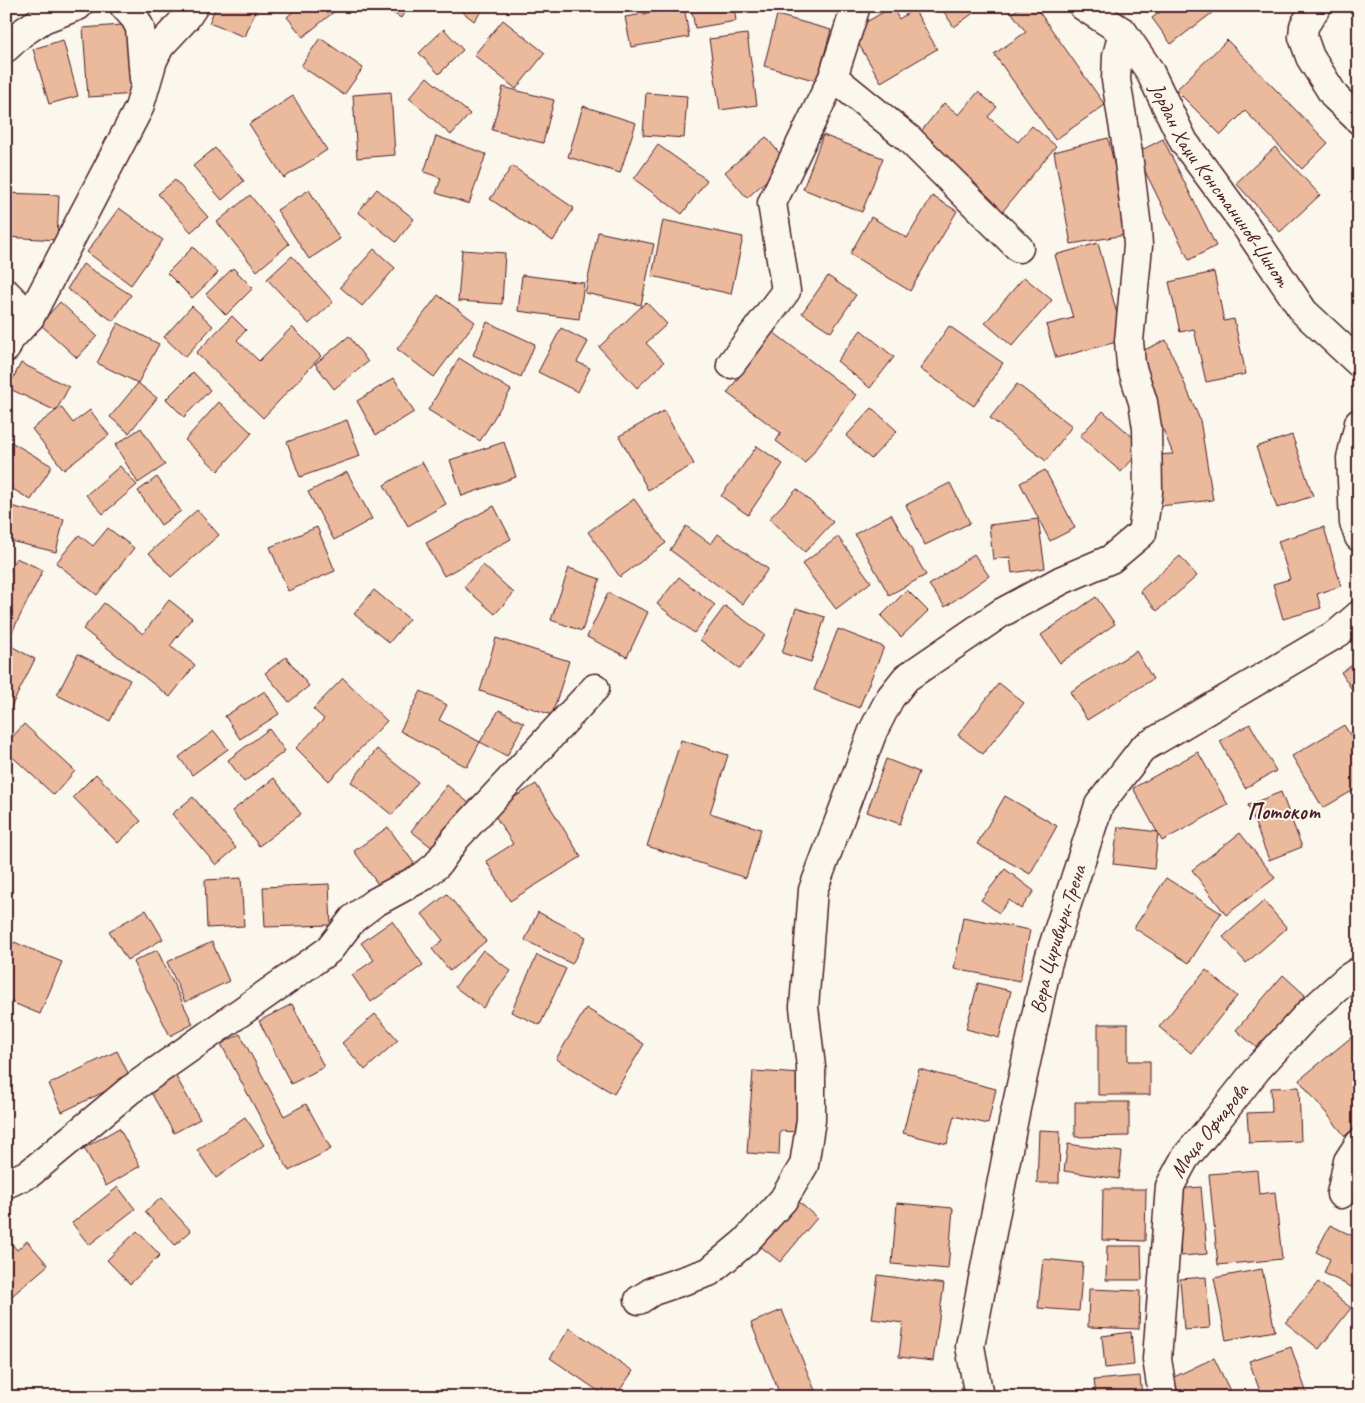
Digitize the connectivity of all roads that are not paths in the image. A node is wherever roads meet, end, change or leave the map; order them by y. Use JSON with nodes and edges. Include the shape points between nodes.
{"nodes":[{"id":1,"x":78,"y":6,"type":"edge"},
{"id":2,"x":124,"y":6,"type":"edge"},
{"id":3,"x":194,"y":6,"type":"edge"},
{"id":4,"x":856,"y":6,"type":"edge"},
{"id":5,"x":1083,"y":6,"type":"edge"},
{"id":6,"x":1317,"y":6,"type":"edge"},
{"id":7,"x":1123,"y":32,"type":"junction"},
{"id":8,"x":6,"y":48,"type":"edge"},
{"id":9,"x":833,"y":77,"type":"junction"},
{"id":10,"x":145,"y":87,"type":"junction"},
{"id":11,"x":1359,"y":120,"type":"edge"},
{"id":12,"x":1019,"y":248,"type":"dead end"},
{"id":13,"x":6,"y":293,"type":"edge"},
{"id":14,"x":30,"y":317,"type":"junction"},
{"id":15,"x":6,"y":348,"type":"edge"},
{"id":16,"x":1359,"y":363,"type":"edge"},
{"id":17,"x":732,"y":364,"type":"dead end"},
{"id":18,"x":1359,"y":423,"type":"edge"},
{"id":19,"x":1359,"y":537,"type":"edge"},
{"id":20,"x":1359,"y":615,"type":"edge"},
{"id":21,"x":595,"y":688,"type":"dead end"},
{"id":22,"x":1359,"y":971,"type":"edge"},
{"id":23,"x":1359,"y":1144,"type":"edge"},
{"id":24,"x":6,"y":1184,"type":"edge"},
{"id":25,"x":1341,"y":1194,"type":"dead end"},
{"id":26,"x":639,"y":1300,"type":"dead end"},
{"id":27,"x":979,"y":1397,"type":"edge"},
{"id":28,"x":1164,"y":1397,"type":"edge"}],
"edges":[{"from":1,"to":8,"type":"street","via":[[43,19]]},
{"from":2,"to":10,"type":"street","via":[[136,18],[140,28]]},
{"from":3,"to":10,"type":"street","via":[[160,46]]},
{"from":4,"to":9,"type":"street"},
{"from":5,"to":7,"type":"street","name":"Јордан Хаџи Констанинов-Џинот"},
{"from":6,"to":11,"type":"street","via":[[1304,26],[1303,37],[1310,57],[1335,97]]},
{"from":7,"to":16,"type":"street","name":"Јордан Хаџи Констанинов-Џинот","via":[[1149,70],[1184,142],[1304,312]]},
{"from":7,"to":26,"type":"street","via":[[1116,80],[1138,246],[1129,341],[1131,365],[1143,402],[1147,428],[1148,492],[1142,533],[1111,559],[1062,580],[1001,613],[906,678],[890,698],[873,732],[813,890],[804,1007],[811,1067],[811,1120],[804,1165],[783,1200],[745,1242],[710,1272],[653,1291]]},
{"from":9,"to":12,"type":"street","via":[[908,138]]},
{"from":9,"to":17,"type":"street","via":[[772,203],[786,292]]},
{"from":10,"to":14,"type":"street","via":[[139,108]]},
{"from":13,"to":14,"type":"street"},
{"from":14,"to":15,"type":"street","via":[[9,340]]},
{"from":18,"to":19,"type":"street","via":[[1351,458],[1354,523]]},
{"from":20,"to":27,"type":"street","name":"Вера Циривири-Трена","via":[[1338,633],[1143,748],[1099,805],[1046,966],[1015,1113],[970,1346]]},
{"from":21,"to":24,"type":"street","via":[[456,838],[438,864],[422,877],[374,903],[353,919],[329,950],[130,1090],[30,1173]]},
{"from":22,"to":28,"type":"street","name":"Маца Офчарова","via":[[1307,1014],[1257,1069],[1185,1158],[1170,1186],[1157,1359]]},
{"from":23,"to":25,"type":"street","via":[[1348,1161]]}]}
